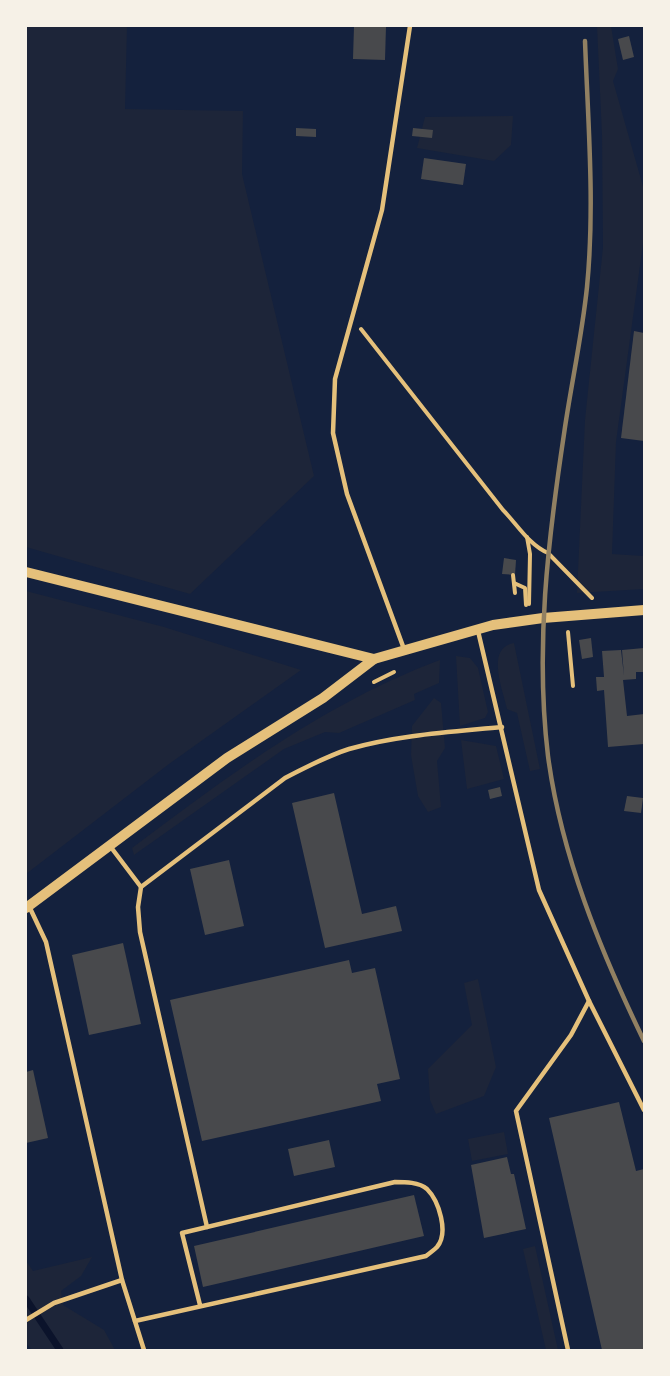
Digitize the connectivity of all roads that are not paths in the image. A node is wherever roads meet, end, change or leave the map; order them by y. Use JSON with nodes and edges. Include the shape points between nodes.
{"nodes":[{"id":1,"x":411,"y":26,"type":"edge"},
{"id":2,"x":26,"y":572,"type":"edge"},
{"id":3,"x":645,"y":610,"type":"edge"},
{"id":4,"x":478,"y":629,"type":"junction"},
{"id":5,"x":404,"y":649,"type":"junction"},
{"id":6,"x":374,"y":659,"type":"junction"},
{"id":7,"x":502,"y":727,"type":"junction"},
{"id":8,"x":110,"y":846,"type":"junction"},
{"id":9,"x":141,"y":887,"type":"junction"},
{"id":10,"x":27,"y":907,"type":"edge"},
{"id":11,"x":589,"y":1001,"type":"junction"},
{"id":12,"x":645,"y":1110,"type":"edge"},
{"id":13,"x":207,"y":1227,"type":"junction"},
{"id":14,"x":122,"y":1280,"type":"junction"},
{"id":15,"x":200,"y":1305,"type":"junction"},
{"id":16,"x":26,"y":1320,"type":"edge"},
{"id":17,"x":135,"y":1321,"type":"junction"},
{"id":18,"x":144,"y":1350,"type":"edge"},
{"id":19,"x":568,"y":1350,"type":"edge"}],
"edges":[{"from":1,"to":5,"type":"lane","via":[[382,210],[335,380],[333,434],[347,494]]},
{"from":2,"to":6,"type":"street"},
{"from":3,"to":4,"type":"street","via":[[530,620]]},
{"from":4,"to":5,"type":"street"},
{"from":4,"to":7,"type":"lane"},
{"from":5,"to":6,"type":"street"},
{"from":6,"to":8,"type":"street","via":[[323,699],[227,758]]},
{"from":7,"to":9,"type":"lane","via":[[393,740],[349,749],[310,765],[285,778]]},
{"from":7,"to":11,"type":"lane","via":[[539,890]]},
{"from":8,"to":9,"type":"lane"},
{"from":8,"to":10,"type":"street"},
{"from":9,"to":13,"type":"lane","via":[[140,932]]},
{"from":10,"to":14,"type":"lane","via":[[46,942]]},
{"from":11,"to":12,"type":"lane"},
{"from":11,"to":19,"type":"lane","via":[[571,1035],[516,1111]]},
{"from":13,"to":15,"type":"lane","via":[[183,1233]]},
{"from":13,"to":15,"type":"lane","via":[[395,1182],[412,1182],[426,1188],[438,1208],[442,1230],[439,1246],[426,1256]]},
{"from":14,"to":16,"type":"lane","via":[[49,1305]]},
{"from":14,"to":17,"type":"lane"},
{"from":15,"to":17,"type":"lane"},
{"from":17,"to":18,"type":"lane"}]}
